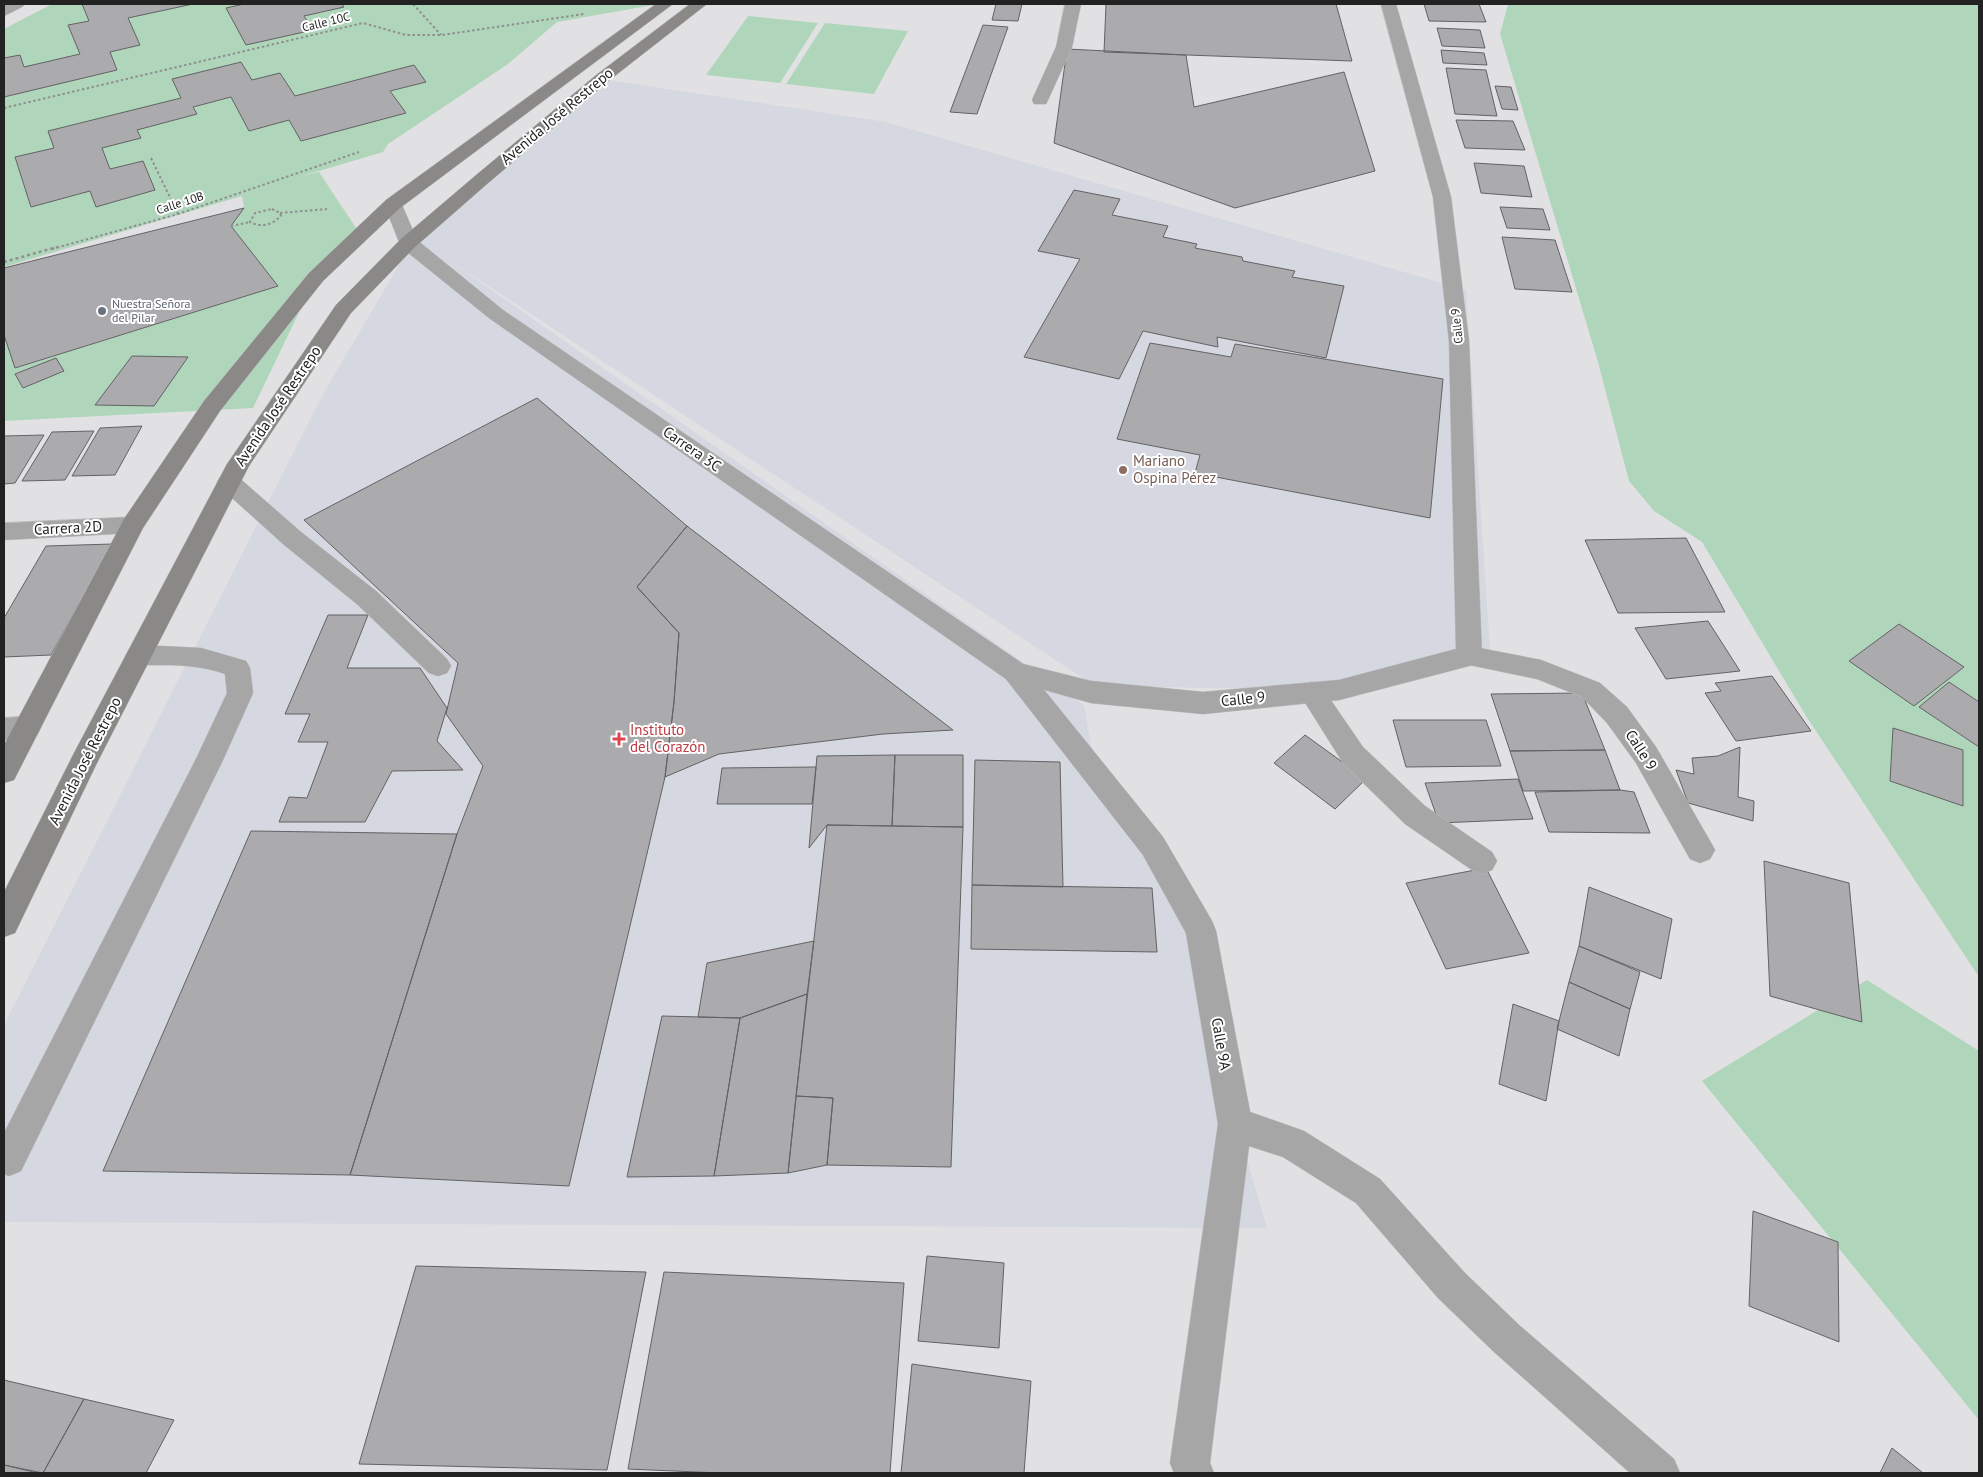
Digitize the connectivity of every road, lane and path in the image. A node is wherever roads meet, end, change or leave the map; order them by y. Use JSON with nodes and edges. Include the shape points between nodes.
{"nodes":[{"id":1,"x":17,"y":4,"type":"edge"},
{"id":2,"x":413,"y":4,"type":"edge"},
{"id":3,"x":665,"y":4,"type":"edge"},
{"id":4,"x":699,"y":4,"type":"edge"},
{"id":5,"x":1073,"y":4,"type":"edge"},
{"id":6,"x":1388,"y":4,"type":"edge"},
{"id":7,"x":4,"y":11,"type":"edge"},
{"id":8,"x":588,"y":14,"type":"dead end"},
{"id":9,"x":442,"y":35,"type":"junction"},
{"id":10,"x":1040,"y":100,"type":"dead end"},
{"id":11,"x":4,"y":108,"type":"edge"},
{"id":12,"x":359,"y":152,"type":"dead end"},
{"id":13,"x":151,"y":158,"type":"dead end"},
{"id":14,"x":393,"y":204,"type":"junction"},
{"id":15,"x":178,"y":214,"type":"junction"},
{"id":16,"x":250,"y":222,"type":"junction"},
{"id":17,"x":231,"y":226,"type":"dead end"},
{"id":18,"x":408,"y":243,"type":"junction"},
{"id":19,"x":4,"y":262,"type":"edge"},
{"id":20,"x":229,"y":482,"type":"junction"},
{"id":21,"x":132,"y":525,"type":"junction"},
{"id":22,"x":4,"y":532,"type":"edge"},
{"id":23,"x":139,"y":655,"type":"junction"},
{"id":24,"x":1469,"y":656,"type":"junction"},
{"id":25,"x":438,"y":666,"type":"dead end"},
{"id":26,"x":1014,"y":672,"type":"junction"},
{"id":27,"x":1312,"y":693,"type":"junction"},
{"id":28,"x":15,"y":728,"type":"edge"},
{"id":29,"x":4,"y":772,"type":"edge"},
{"id":30,"x":1700,"y":850,"type":"dead end"},
{"id":31,"x":1482,"y":860,"type":"dead end"},
{"id":32,"x":4,"y":924,"type":"edge"},
{"id":33,"x":1235,"y":1124,"type":"junction"},
{"id":34,"x":9,"y":1159,"type":"dead end"},
{"id":35,"x":1194,"y":1473,"type":"edge"},
{"id":36,"x":1660,"y":1473,"type":"edge"}],
"edges":[{"from":1,"to":7,"type":"street"},
{"from":2,"to":9,"type":"path"},
{"from":3,"to":14,"type":"main road","name":"Avenida José Restrepo"},
{"from":4,"to":18,"type":"main road","name":"Avenida José Restrepo","via":[[601,79]]},
{"from":5,"to":10,"type":"street","via":[[1064,47]]},
{"from":6,"to":24,"type":"street","name":"Calle 9","via":[[1442,197],[1459,340]]},
{"from":8,"to":9,"type":"path","name":"Calle 10C"},
{"from":9,"to":11,"type":"path","name":"Calle 10C","via":[[406,35],[363,22]]},
{"from":12,"to":15,"type":"path","name":"Calle 10B"},
{"from":13,"to":15,"type":"path"},
{"from":14,"to":18,"type":"street"},
{"from":14,"to":21,"type":"main road","name":"Avenida José Restrepo","via":[[316,277],[212,406]]},
{"from":15,"to":19,"type":"path","name":"Calle 10B"},
{"from":16,"to":16,"type":"path","via":[[252,216],[261,211],[280,213],[279,219],[270,224],[258,226]]},
{"from":16,"to":17,"type":"path"},
{"from":18,"to":20,"type":"main road","name":"Avenida José Restrepo","via":[[343,309]]},
{"from":18,"to":26,"type":"street","name":"Carrera 3C","via":[[496,314]]},
{"from":20,"to":23,"type":"main road","name":"Avenida José Restrepo"},
{"from":20,"to":25,"type":"street","via":[[366,598]]},
{"from":21,"to":22,"type":"street","name":"Carrera 2D"},
{"from":21,"to":28,"type":"main road","name":"Avenida José Restrepo"},
{"from":23,"to":32,"type":"main road","name":"Avenida José Restrepo"},
{"from":23,"to":34,"type":"street","via":[[195,656],[218,660],[237,668],[240,693]]},
{"from":24,"to":27,"type":"street","name":"Calle 9","via":[[1339,690]]},
{"from":24,"to":30,"type":"street","name":"Calle 9","via":[[1541,670],[1592,690],[1617,715],[1646,756]]},
{"from":26,"to":27,"type":"street","name":"Calle 9","via":[[1091,692],[1202,703]]},
{"from":26,"to":33,"type":"street","name":"Calle 9A","via":[[1153,846],[1201,932]]},
{"from":27,"to":31,"type":"street","via":[[1353,755],[1415,815]]},
{"from":28,"to":29,"type":"main road","name":"Avenida José Restrepo"},
{"from":33,"to":35,"type":"street","name":"Calle 9A","via":[[1190,1463]]},
{"from":33,"to":36,"type":"street","via":[[1292,1143],[1368,1191],[1451,1285],[1506,1338]]}]}
